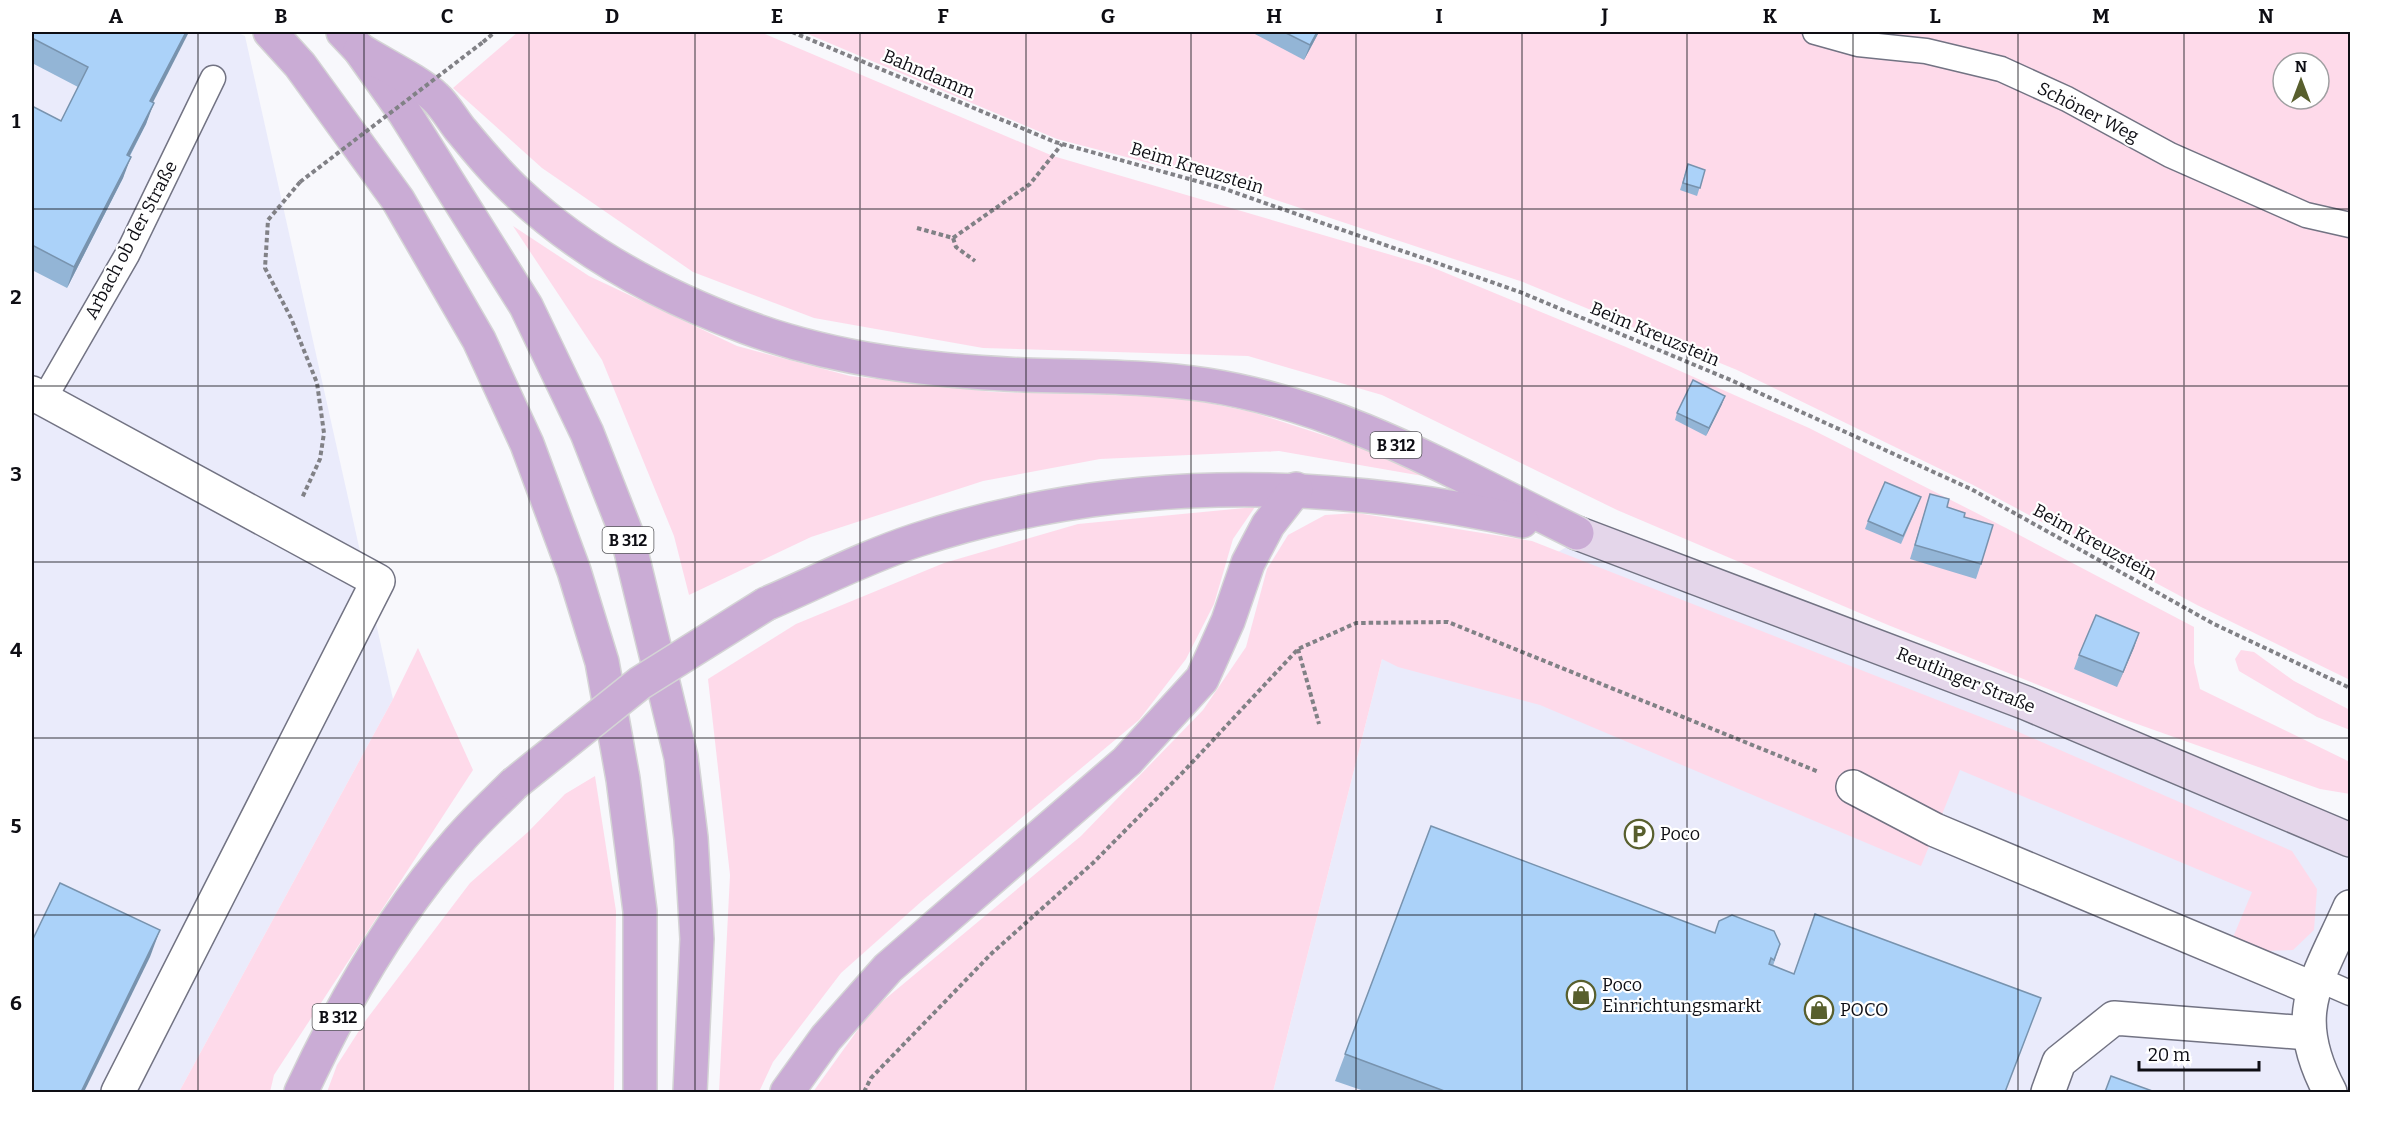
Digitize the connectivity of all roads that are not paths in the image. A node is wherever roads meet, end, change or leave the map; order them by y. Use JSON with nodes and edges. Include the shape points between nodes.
{"nodes":[{"id":1,"x":270,"y":32,"type":"edge"},
{"id":2,"x":1815,"y":32,"type":"edge"},
{"id":3,"x":352,"y":41,"type":"edge"},
{"id":4,"x":213,"y":78,"type":"dead end"},
{"id":5,"x":2350,"y":225,"type":"edge"},
{"id":6,"x":38,"y":396,"type":"edge"},
{"id":7,"x":1296,"y":489,"type":"junction"},
{"id":8,"x":1577,"y":533,"type":"junction"},
{"id":9,"x":1853,"y":787,"type":"road end"},
{"id":10,"x":2350,"y":840,"type":"edge"},
{"id":11,"x":2350,"y":907,"type":"edge"},
{"id":12,"x":2316,"y":984,"type":"junction"},
{"id":13,"x":2350,"y":993,"type":"edge"},
{"id":14,"x":2308,"y":1033,"type":"junction"},
{"id":15,"x":118,"y":1092,"type":"edge"},
{"id":16,"x":301,"y":1092,"type":"edge"},
{"id":17,"x":640,"y":1092,"type":"edge"},
{"id":18,"x":690,"y":1092,"type":"edge"},
{"id":19,"x":786,"y":1092,"type":"edge"},
{"id":20,"x":2048,"y":1092,"type":"edge"},
{"id":21,"x":2330,"y":1092,"type":"edge"}],
"edges":[{"from":1,"to":17,"type":"main road","via":[[300,65],[398,200],[479,340],[527,444],[574,571],[602,662],[639,900]]},
{"from":2,"to":5,"type":"lane","name":"Schöner Weg","via":[[1858,44],[1926,51],[2001,69],[2067,99],[2170,155],[2306,215]]},
{"from":3,"to":8,"type":"main road","number":"B 312","via":[[435,96],[491,168],[559,227],[670,294],[745,326],[805,346],[875,361],[957,370],[1150,378],[1255,394],[1310,408],[1357,426]]},
{"from":3,"to":18,"type":"main road","number":"B 312","via":[[404,112],[526,306],[587,432],[627,535],[681,757],[691,838],[697,939]]},
{"from":4,"to":6,"type":"lane","name":"Arbach ob der Straße","via":[[127,255]]},
{"from":6,"to":15,"type":"street","name":"Arbach ob der Straße","via":[[378,581]]},
{"from":7,"to":8,"type":"main road","number":"B 312","via":[[1367,494],[1472,510]]},
{"from":7,"to":16,"type":"main road","number":"B 312","bridge":true,"via":[[1182,489],[1035,509],[916,541],[766,604],[640,682],[514,784],[459,840],[380,944],[328,1034]]},
{"from":7,"to":19,"type":"main road","via":[[1268,525],[1248,563],[1202,679],[1128,761],[888,968],[826,1038]]},
{"from":8,"to":10,"type":"main road","name":"Reutlinger Straße","via":[[2026,703]]},
{"from":9,"to":12,"type":"street","via":[[1935,830]]},
{"from":11,"to":12,"type":"street"},
{"from":12,"to":13,"type":"lane"},
{"from":12,"to":14,"type":"street"},
{"from":14,"to":20,"type":"street","via":[[2114,1018],[2059,1062]]},
{"from":14,"to":21,"type":"street","via":[[2316,1065]]}]}
